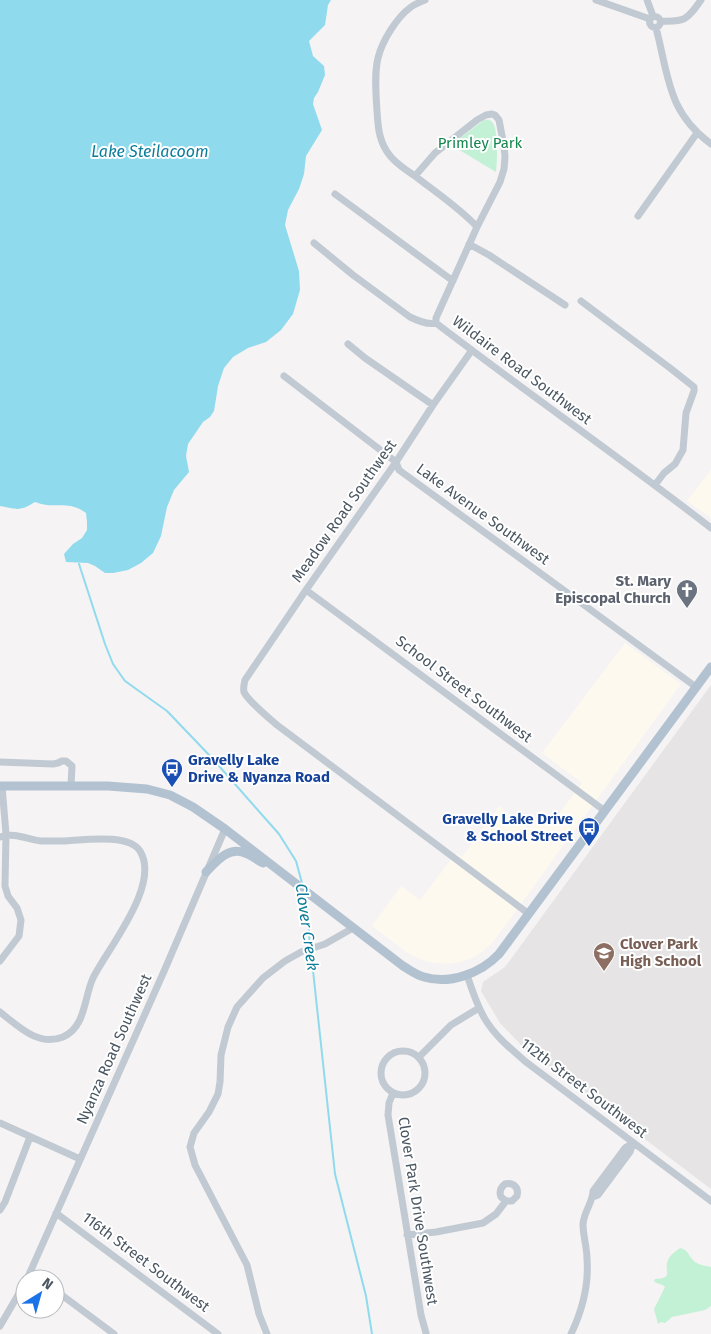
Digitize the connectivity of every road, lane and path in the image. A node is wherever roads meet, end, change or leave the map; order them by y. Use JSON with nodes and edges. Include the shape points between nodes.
{"nodes":[{"id":1,"x":425,"y":0,"type":"edge"},
{"id":2,"x":596,"y":0,"type":"edge"},
{"id":3,"x":701,"y":0,"type":"edge"},
{"id":4,"x":648,"y":1,"type":"edge"},
{"id":5,"x":637,"y":14,"type":"junction"},
{"id":6,"x":652,"y":18,"type":"junction"},
{"id":7,"x":658,"y":24,"type":"junction"},
{"id":8,"x":697,"y":133,"type":"junction"},
{"id":9,"x":711,"y":144,"type":"edge"},
{"id":10,"x":415,"y":176,"type":"junction"},
{"id":11,"x":335,"y":194,"type":"dead end"},
{"id":12,"x":638,"y":216,"type":"dead end"},
{"id":13,"x":477,"y":227,"type":"junction"},
{"id":14,"x":314,"y":243,"type":"dead end"},
{"id":15,"x":469,"y":244,"type":"junction"},
{"id":16,"x":453,"y":281,"type":"junction"},
{"id":17,"x":581,"y":301,"type":"dead end"},
{"id":18,"x":565,"y":305,"type":"dead end"},
{"id":19,"x":436,"y":323,"type":"junction"},
{"id":20,"x":348,"y":344,"type":"dead end"},
{"id":21,"x":472,"y":350,"type":"junction"},
{"id":22,"x":284,"y":376,"type":"dead end"},
{"id":23,"x":433,"y":405,"type":"junction"},
{"id":24,"x":396,"y":462,"type":"junction"},
{"id":25,"x":656,"y":485,"type":"junction"},
{"id":26,"x":711,"y":528,"type":"edge"},
{"id":27,"x":306,"y":590,"type":"junction"},
{"id":28,"x":711,"y":667,"type":"edge"},
{"id":29,"x":696,"y":687,"type":"junction"},
{"id":30,"x":0,"y":762,"type":"edge"},
{"id":31,"x":72,"y":785,"type":"junction"},
{"id":32,"x":1,"y":786,"type":"edge"},
{"id":33,"x":605,"y":810,"type":"junction"},
{"id":34,"x":225,"y":829,"type":"junction"},
{"id":35,"x":3,"y":835,"type":"edge"},
{"id":36,"x":206,"y":872,"type":"junction"},
{"id":37,"x":283,"y":873,"type":"junction"},
{"id":38,"x":528,"y":914,"type":"junction"},
{"id":39,"x":353,"y":928,"type":"junction"},
{"id":40,"x":0,"y":961,"type":"edge"},
{"id":41,"x":467,"y":975,"type":"junction"},
{"id":42,"x":479,"y":1008,"type":"junction"},
{"id":43,"x":0,"y":1012,"type":"edge"},
{"id":44,"x":419,"y":1057,"type":"junction"},
{"id":45,"x":393,"y":1093,"type":"junction"},
{"id":46,"x":0,"y":1123,"type":"edge"},
{"id":47,"x":30,"y":1137,"type":"junction"},
{"id":48,"x":633,"y":1143,"type":"junction"},
{"id":49,"x":80,"y":1159,"type":"junction"},
{"id":50,"x":506,"y":1201,"type":"dead end"},
{"id":51,"x":711,"y":1201,"type":"edge"},
{"id":52,"x":0,"y":1210,"type":"edge"},
{"id":53,"x":56,"y":1213,"type":"junction"},
{"id":54,"x":408,"y":1235,"type":"junction"},
{"id":55,"x":32,"y":1269,"type":"edge"},
{"id":56,"x":65,"y":1297,"type":"edge"},
{"id":57,"x":15,"y":1300,"type":"edge"},
{"id":58,"x":0,"y":1326,"type":"edge"},
{"id":59,"x":426,"y":1333,"type":"edge"},
{"id":60,"x":114,"y":1334,"type":"edge"},
{"id":61,"x":218,"y":1334,"type":"edge"},
{"id":62,"x":267,"y":1334,"type":"edge"},
{"id":63,"x":571,"y":1334,"type":"edge"}],
"edges":[{"from":1,"to":10,"type":"street","via":[[412,6],[398,20],[382,46],[376,69],[381,142],[392,158]]},
{"from":2,"to":5,"type":"street"},
{"from":3,"to":7,"type":"street","via":[[687,18]]},
{"from":4,"to":5,"type":"street"},
{"from":4,"to":6,"type":"street"},
{"from":5,"to":6,"type":"street"},
{"from":6,"to":7,"type":"street","via":[[650,24],[654,27]]},
{"from":7,"to":8,"type":"street","via":[[673,96],[684,119]]},
{"from":8,"to":9,"type":"street"},
{"from":8,"to":12,"type":"street"},
{"from":10,"to":13,"type":"street"},
{"from":10,"to":13,"type":"street","via":[[436,153],[477,120],[489,114],[498,117],[504,146],[504,169]]},
{"from":11,"to":16,"type":"street"},
{"from":13,"to":15,"type":"street"},
{"from":14,"to":19,"type":"street","name":"Wildaire Road Southwest","via":[[410,317],[420,322]]},
{"from":15,"to":16,"type":"street"},
{"from":15,"to":18,"type":"street"},
{"from":16,"to":19,"type":"street"},
{"from":17,"to":25,"type":"street","via":[[694,387],[686,412],[683,450]]},
{"from":19,"to":21,"type":"street","name":"Wildaire Road Southwest"},
{"from":20,"to":23,"type":"street"},
{"from":21,"to":23,"type":"street","name":"Meadow Road Southwest"},
{"from":21,"to":25,"type":"street","name":"Wildaire Road Southwest"},
{"from":22,"to":24,"type":"street","name":"Lake Avenue Southwest"},
{"from":23,"to":24,"type":"street","name":"Meadow Road Southwest"},
{"from":24,"to":27,"type":"street","name":"Meadow Road Southwest"},
{"from":24,"to":29,"type":"street","name":"Lake Avenue Southwest","via":[[399,470]]},
{"from":25,"to":26,"type":"street","name":"Wildaire Road Southwest"},
{"from":27,"to":33,"type":"street","name":"School Street Southwest"},
{"from":27,"to":38,"type":"street","name":"Meadow Road Southwest","via":[[245,680],[244,693],[277,725]]},
{"from":28,"to":29,"type":"main road"},
{"from":29,"to":33,"type":"main road"},
{"from":30,"to":31,"type":"street","via":[[53,764],[66,761],[72,766]]},
{"from":31,"to":32,"type":"main road"},
{"from":31,"to":34,"type":"main road","via":[[154,791],[193,807]]},
{"from":32,"to":35,"type":"street"},
{"from":33,"to":38,"type":"main road"},
{"from":34,"to":36,"type":"street","name":"Nyanza Road Southwest"},
{"from":34,"to":37,"type":"main road"},
{"from":35,"to":40,"type":"street","via":[[5,886],[20,913],[21,926],[19,936]]},
{"from":35,"to":43,"type":"street","via":[[42,841],[119,840],[138,849],[145,873],[136,904],[96,972],[80,1020],[73,1030],[62,1037],[42,1040]]},
{"from":36,"to":37,"type":"main road","via":[[220,858],[235,851]]},
{"from":36,"to":49,"type":"street","name":"Nyanza Road Southwest"},
{"from":37,"to":39,"type":"main road"},
{"from":38,"to":41,"type":"main road","via":[[493,960]]},
{"from":39,"to":41,"type":"main road","via":[[403,966],[425,978],[443,980]]},
{"from":39,"to":62,"type":"street","via":[[285,961],[244,998],[228,1027],[221,1055],[218,1094],[194,1133],[190,1147],[195,1165],[247,1265]]},
{"from":41,"to":42,"type":"street","name":"112th Street Southwest"},
{"from":42,"to":44,"type":"street","via":[[450,1025]]},
{"from":42,"to":48,"type":"street","name":"112th Street Southwest","via":[[489,1026],[506,1045]]},
{"from":44,"to":45,"type":"street","name":"Clover Park Drive Southwest","via":[[425,1077],[418,1090],[404,1095]]},
{"from":44,"to":45,"type":"street","via":[[406,1050],[386,1058],[382,1065],[382,1079]]},
{"from":45,"to":54,"type":"street","name":"Clover Park Drive Southwest","via":[[388,1115]]},
{"from":46,"to":47,"type":"street"},
{"from":47,"to":49,"type":"street"},
{"from":47,"to":52,"type":"street"},
{"from":48,"to":51,"type":"street","name":"112th Street Southwest"},
{"from":48,"to":63,"type":"street","via":[[630,1152],[587,1206],[583,1223],[588,1260],[586,1288]]},
{"from":49,"to":53,"type":"street","name":"Nyanza Road Southwest"},
{"from":50,"to":54,"type":"street","via":[[483,1223]]},
{"from":53,"to":55,"type":"street","name":"Nyanza Road Southwest"},
{"from":53,"to":61,"type":"street","name":"116th Street Southwest"},
{"from":54,"to":59,"type":"street","name":"Clover Park Drive Southwest"},
{"from":56,"to":60,"type":"street"},
{"from":57,"to":58,"type":"street"}]}
